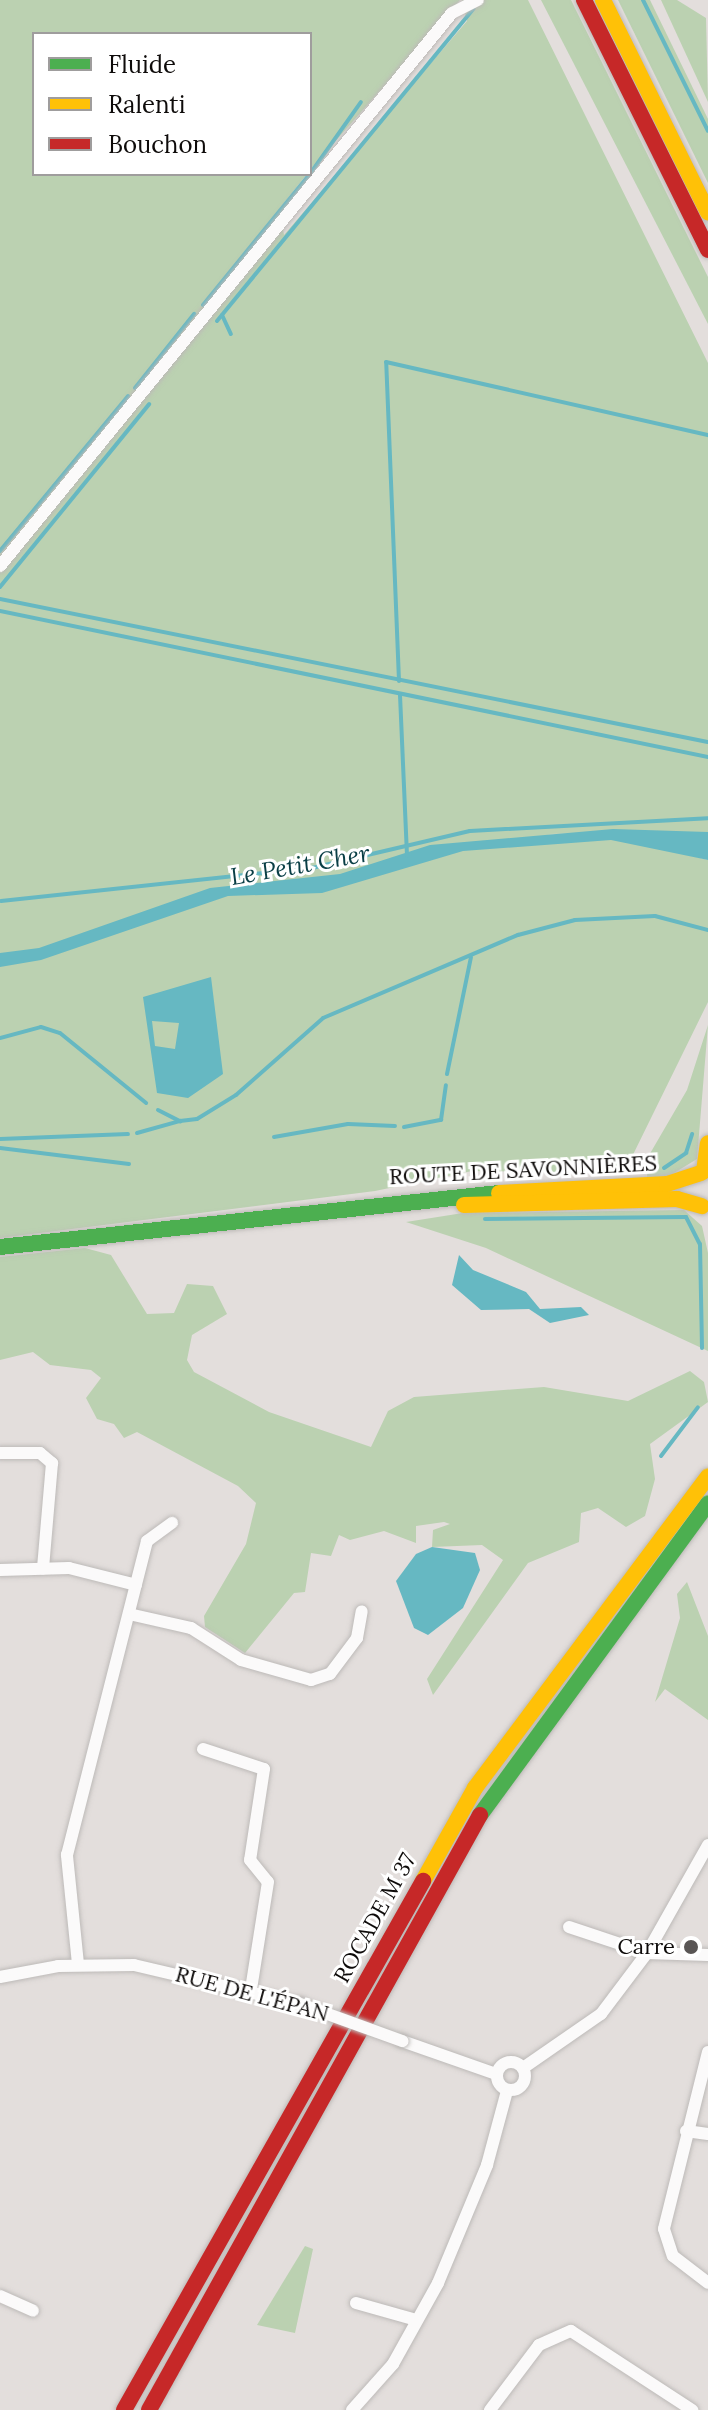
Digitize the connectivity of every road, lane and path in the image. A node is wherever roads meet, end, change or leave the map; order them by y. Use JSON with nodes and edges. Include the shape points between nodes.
{"nodes":[{"id":1,"x":478,"y":0,"type":"edge"},
{"id":2,"x":584,"y":0,"type":"edge"},
{"id":3,"x":603,"y":0,"type":"edge"},
{"id":4,"x":708,"y":212,"type":"edge"},
{"id":5,"x":708,"y":250,"type":"edge"},
{"id":6,"x":0,"y":566,"type":"edge"},
{"id":7,"x":708,"y":1143,"type":"edge"},
{"id":8,"x":705,"y":1171,"type":"edge"},
{"id":9,"x":346,"y":1206,"type":"junction"},
{"id":10,"x":706,"y":1209,"type":"edge"},
{"id":11,"x":0,"y":1247,"type":"edge"},
{"id":12,"x":0,"y":1453,"type":"edge"},
{"id":13,"x":708,"y":1476,"type":"edge"},
{"id":14,"x":708,"y":1503,"type":"edge"},
{"id":15,"x":708,"y":1522,"type":"edge"},
{"id":16,"x":172,"y":1523,"type":"dead end"},
{"id":17,"x":43,"y":1569,"type":"junction"},
{"id":18,"x":0,"y":1570,"type":"edge"},
{"id":19,"x":651,"y":1576,"type":"junction"},
{"id":20,"x":136,"y":1585,"type":"junction"},
{"id":21,"x":362,"y":1611,"type":"dead end"},
{"id":22,"x":129,"y":1614,"type":"junction"},
{"id":23,"x":203,"y":1749,"type":"dead end"},
{"id":24,"x":708,"y":1845,"type":"edge"},
{"id":25,"x":569,"y":1927,"type":"dead end"},
{"id":26,"x":647,"y":1953,"type":"junction"},
{"id":27,"x":708,"y":1955,"type":"edge"},
{"id":28,"x":78,"y":1964,"type":"junction"},
{"id":29,"x":0,"y":1977,"type":"edge"},
{"id":30,"x":251,"y":1989,"type":"junction"},
{"id":31,"x":708,"y":2052,"type":"edge"},
{"id":32,"x":523,"y":2068,"type":"junction"},
{"id":33,"x":496,"y":2074,"type":"junction"},
{"id":34,"x":507,"y":2091,"type":"junction"},
{"id":35,"x":686,"y":2131,"type":"junction"},
{"id":36,"x":708,"y":2134,"type":"edge"},
{"id":37,"x":708,"y":2283,"type":"edge"},
{"id":38,"x":0,"y":2296,"type":"edge"},
{"id":39,"x":356,"y":2303,"type":"dead end"},
{"id":40,"x":33,"y":2311,"type":"dead end"},
{"id":41,"x":413,"y":2319,"type":"junction"},
{"id":42,"x":492,"y":2409,"type":"edge"},
{"id":43,"x":124,"y":2410,"type":"edge"},
{"id":44,"x":149,"y":2410,"type":"edge"},
{"id":45,"x":352,"y":2410,"type":"edge"},
{"id":46,"x":692,"y":2410,"type":"edge"}],
"edges":[{"from":1,"to":6,"type":"street","via":[[452,13]]},
{"from":2,"to":5,"type":"main road"},
{"from":3,"to":4,"type":"main road"},
{"from":7,"to":8,"type":"main road"},
{"from":8,"to":9,"type":"main road","name":"ROUTE DE SAVONNIÈRES","via":[[667,1184]]},
{"from":8,"to":10,"type":"main road","via":[[695,1186]]},
{"from":9,"to":10,"type":"main road","name":"ROUTE DE SAVONNIÈRES","via":[[677,1199]]},
{"from":9,"to":11,"type":"main road","name":"ROUTE DE SAVONNIÈRES"},
{"from":12,"to":17,"type":"street","via":[[40,1453],[52,1463]]},
{"from":13,"to":43,"type":"main road","name":"ROCADE M 37","via":[[475,1788]]},
{"from":14,"to":19,"type":"main road","name":"ROCADE M 37"},
{"from":15,"to":19,"type":"main road"},
{"from":16,"to":20,"type":"street","via":[[151,1535]]},
{"from":17,"to":18,"type":"street"},
{"from":17,"to":20,"type":"street"},
{"from":19,"to":44,"type":"main road","name":"ROCADE M 37","via":[[483,1808]]},
{"from":20,"to":22,"type":"street"},
{"from":21,"to":22,"type":"street","via":[[357,1638],[330,1674],[311,1680],[241,1660],[191,1628]]},
{"from":22,"to":28,"type":"street","via":[[67,1855]]},
{"from":23,"to":30,"type":"street","via":[[264,1769],[250,1860],[268,1882]]},
{"from":24,"to":26,"type":"street"},
{"from":25,"to":26,"type":"street"},
{"from":26,"to":27,"type":"street"},
{"from":26,"to":32,"type":"street","via":[[587,2028]]},
{"from":28,"to":29,"type":"street","name":"RUE DE L'ÉPAN"},
{"from":28,"to":30,"type":"street","name":"RUE DE L'ÉPAN","via":[[176,1971]]},
{"from":30,"to":33,"type":"street","name":"RUE DE L'ÉPAN","bridge":true},
{"from":31,"to":35,"type":"street"},
{"from":32,"to":33,"type":"street","via":[[510,2062]]},
{"from":32,"to":34,"type":"street","via":[[524,2083]]},
{"from":33,"to":34,"type":"street"},
{"from":34,"to":41,"type":"street","via":[[472,2202],[438,2283]]},
{"from":35,"to":36,"type":"street"},
{"from":35,"to":37,"type":"street","via":[[665,2240],[673,2256]]},
{"from":38,"to":40,"type":"street"},
{"from":39,"to":41,"type":"street"},
{"from":41,"to":45,"type":"street","via":[[393,2364]]},
{"from":42,"to":46,"type":"street","via":[[539,2345],[571,2331]]}]}
